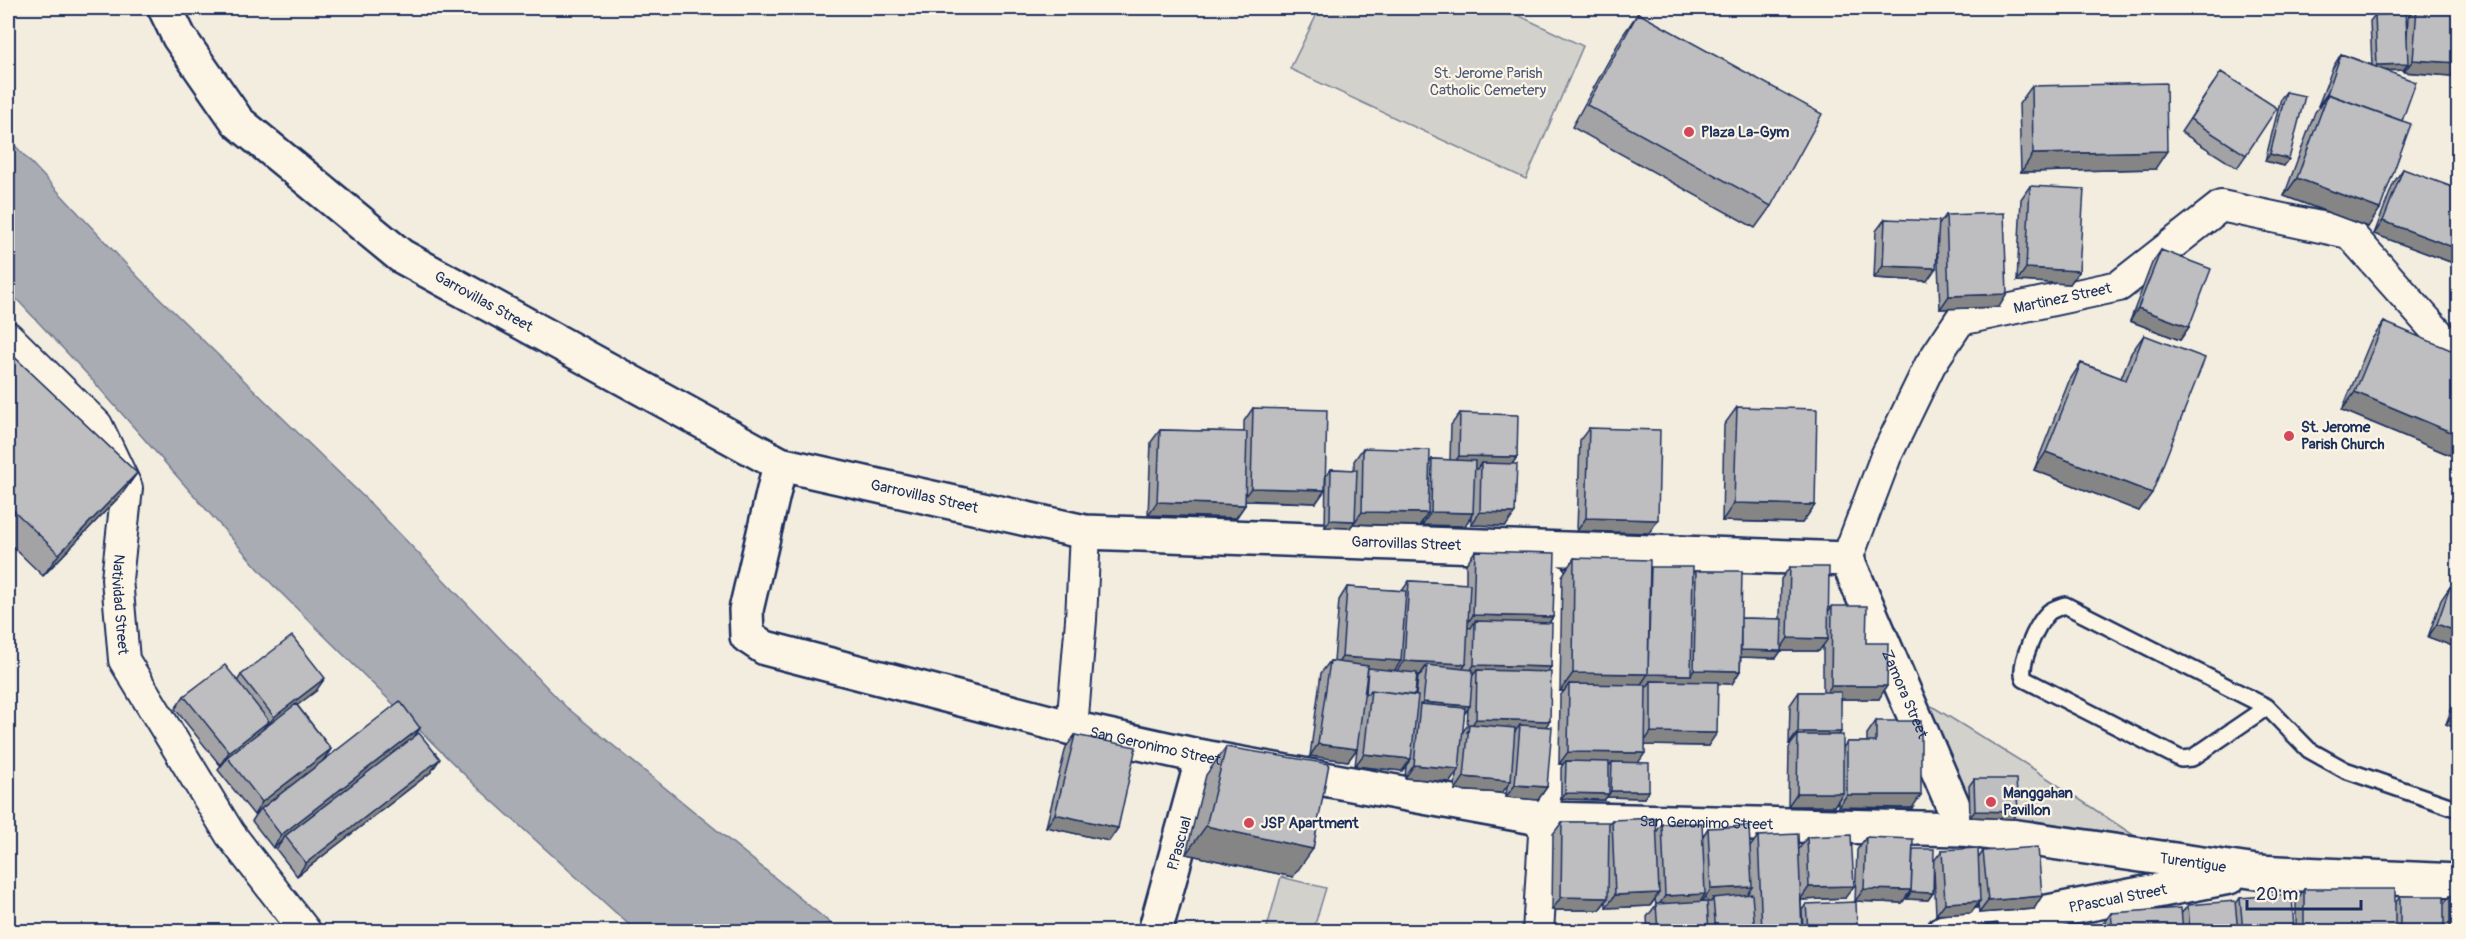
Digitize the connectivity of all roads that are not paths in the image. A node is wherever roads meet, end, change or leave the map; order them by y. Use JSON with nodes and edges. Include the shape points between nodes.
{"nodes":[{"id":1,"x":165,"y":8,"type":"edge"},
{"id":2,"x":8,"y":337,"type":"edge"},
{"id":3,"x":2458,"y":352,"type":"edge"},
{"id":4,"x":780,"y":465,"type":"junction"},
{"id":5,"x":1085,"y":532,"type":"junction"},
{"id":6,"x":1553,"y":549,"type":"junction"},
{"id":7,"x":1847,"y":559,"type":"junction"},
{"id":8,"x":2267,"y":707,"type":"junction"},
{"id":9,"x":1072,"y":728,"type":"junction"},
{"id":10,"x":1203,"y":757,"type":"junction"},
{"id":11,"x":2458,"y":809,"type":"edge"},
{"id":12,"x":1545,"y":819,"type":"junction"},
{"id":13,"x":1964,"y":829,"type":"junction"},
{"id":14,"x":2257,"y":872,"type":"junction"},
{"id":15,"x":2458,"y":881,"type":"edge"},
{"id":16,"x":306,"y":932,"type":"edge"},
{"id":17,"x":1155,"y":932,"type":"edge"},
{"id":18,"x":1538,"y":932,"type":"edge"},
{"id":19,"x":1944,"y":932,"type":"edge"}],
"edges":[{"from":1,"to":4,"type":"street","name":"Garrovillas Street","via":[[179,37],[237,122],[401,256]]},
{"from":2,"to":16,"type":"street","name":"Natividad Street","via":[[97,425],[127,488],[117,579],[124,660],[230,834]]},
{"from":3,"to":7,"type":"street","name":"Martinez Street","via":[[2349,233],[2221,206],[2119,286],[1960,320],[1930,365],[1891,446]]},
{"from":4,"to":5,"type":"street","name":"Garrovillas Street"},
{"from":4,"to":9,"type":"street","name":"San Geronimo Street","via":[[746,610],[747,636],[765,648]]},
{"from":5,"to":6,"type":"street","name":"Garrovillas Street"},
{"from":5,"to":9,"type":"street"},
{"from":6,"to":7,"type":"street","name":"Garrovillas Street"},
{"from":6,"to":12,"type":"street"},
{"from":7,"to":13,"type":"street","name":"Zamora Street"},
{"from":8,"to":8,"type":"lane","via":[[2192,758],[2181,759],[2024,678],[2022,662],[2048,614],[2065,605]]},
{"from":8,"to":11,"type":"lane","via":[[2308,750],[2345,770]]},
{"from":9,"to":10,"type":"street","name":"San Geronimo Street"},
{"from":10,"to":12,"type":"street","name":"San Geronimo Street"},
{"from":10,"to":17,"type":"street","name":"P.Pascual"},
{"from":12,"to":13,"type":"street","name":"San Geronimo Street"},
{"from":12,"to":18,"type":"street"},
{"from":13,"to":14,"type":"street","name":"Turentigue"},
{"from":14,"to":15,"type":"street","name":"Turentigue"},
{"from":14,"to":19,"type":"street","name":"P.Pascual Street"}]}
